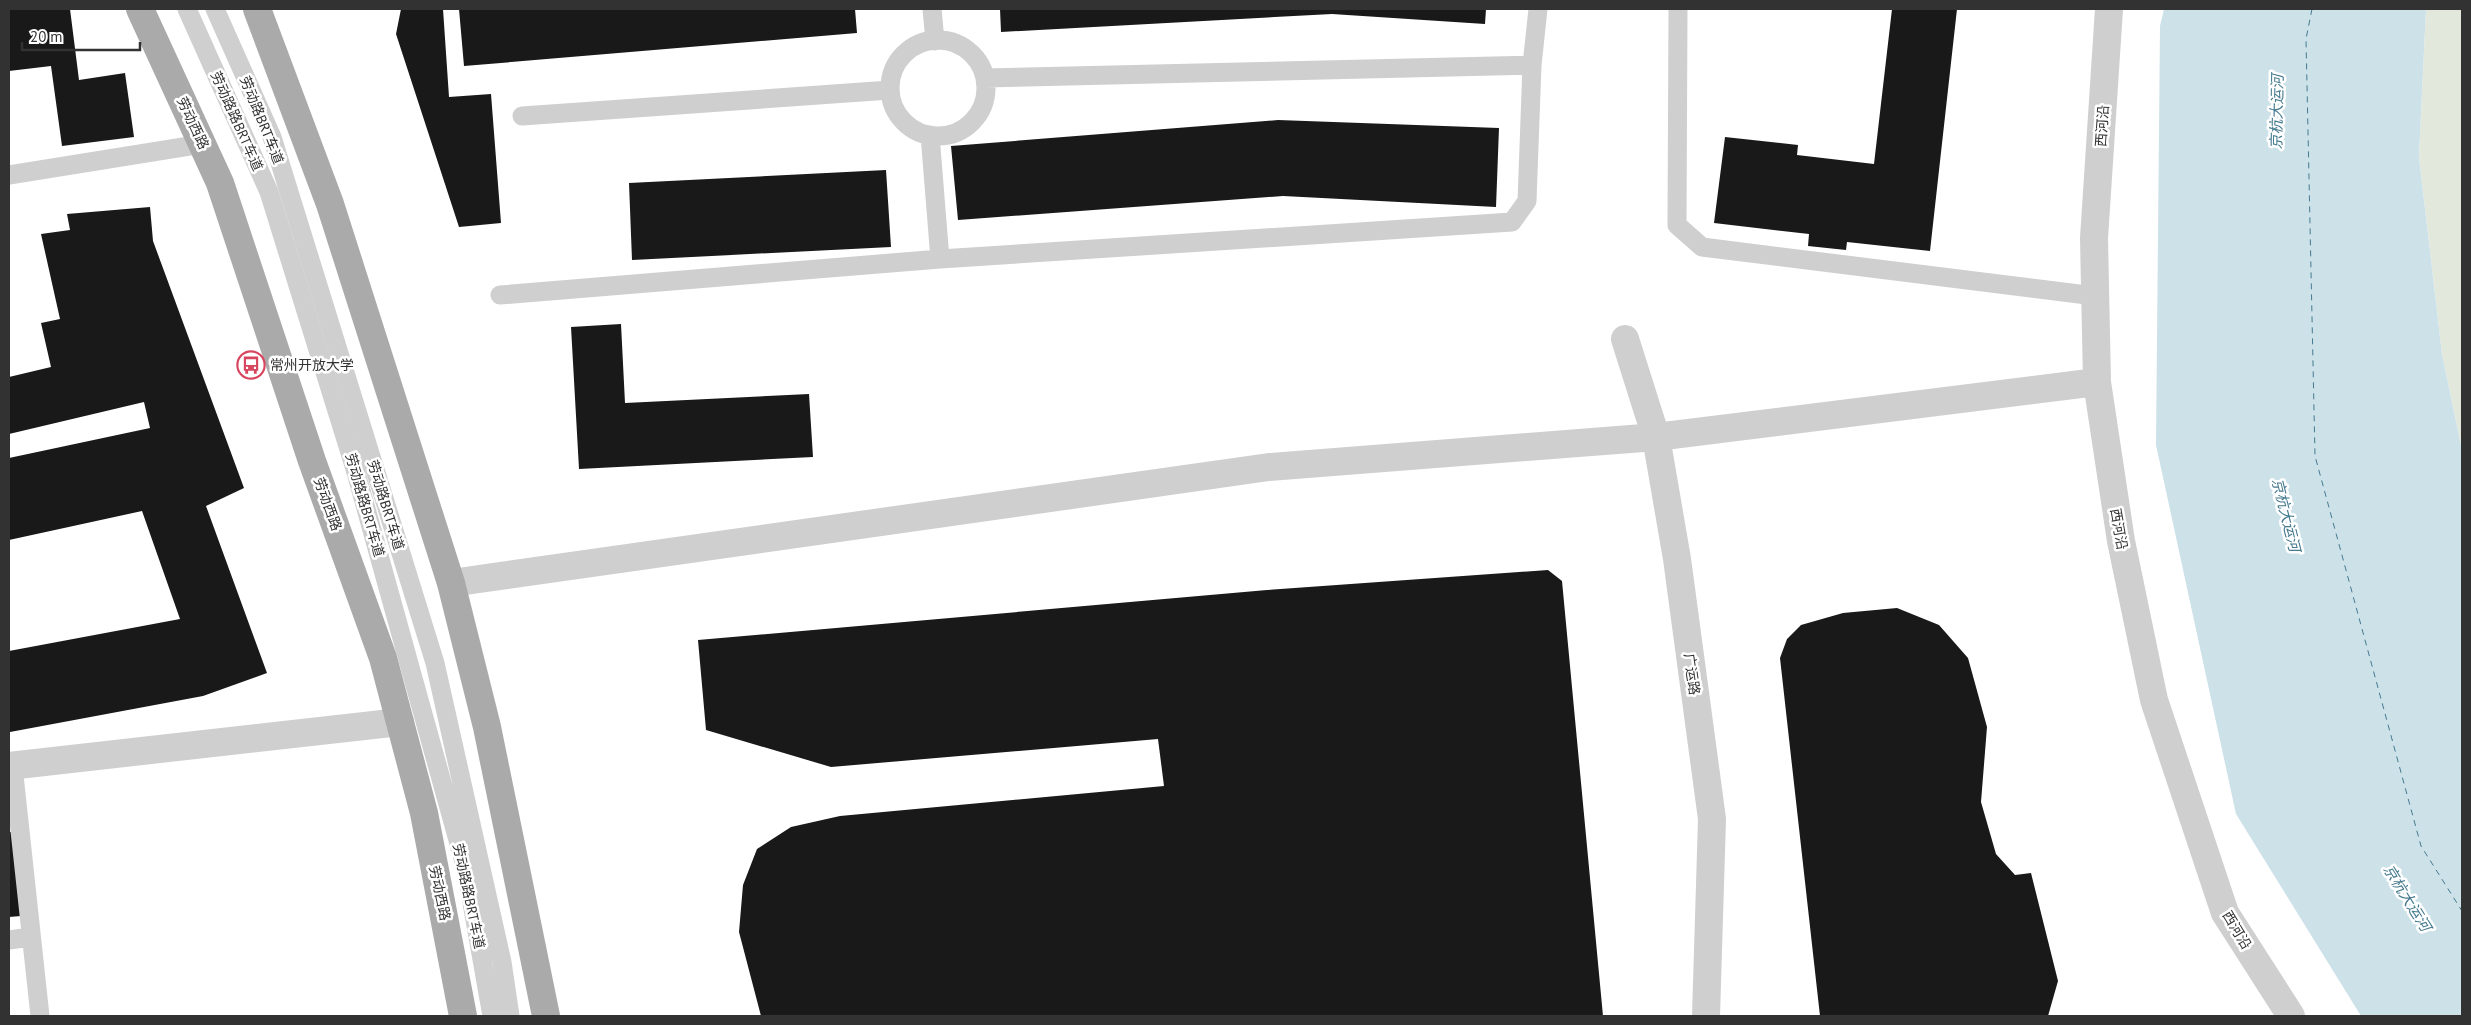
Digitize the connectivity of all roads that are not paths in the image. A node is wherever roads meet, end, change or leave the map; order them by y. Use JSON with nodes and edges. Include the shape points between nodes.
{"nodes":[{"id":1,"x":140,"y":9,"type":"edge"},
{"id":2,"x":187,"y":9,"type":"edge"},
{"id":3,"x":215,"y":9,"type":"edge"},
{"id":4,"x":257,"y":9,"type":"edge"},
{"id":5,"x":932,"y":9,"type":"edge"},
{"id":6,"x":1538,"y":9,"type":"edge"},
{"id":7,"x":1678,"y":9,"type":"edge"},
{"id":8,"x":2109,"y":9,"type":"edge"},
{"id":9,"x":936,"y":41,"type":"junction"},
{"id":10,"x":1532,"y":65,"type":"junction"},
{"id":11,"x":985,"y":78,"type":"junction"},
{"id":12,"x":890,"y":90,"type":"junction"},
{"id":13,"x":522,"y":116,"type":"dead end"},
{"id":14,"x":930,"y":135,"type":"junction"},
{"id":15,"x":202,"y":144,"type":"junction"},
{"id":16,"x":9,"y":175,"type":"edge"},
{"id":17,"x":940,"y":259,"type":"junction"},
{"id":18,"x":500,"y":295,"type":"dead end"},
{"id":19,"x":2095,"y":296,"type":"junction"},
{"id":20,"x":1625,"y":339,"type":"dead end"},
{"id":21,"x":2096,"y":382,"type":"junction"},
{"id":22,"x":1656,"y":437,"type":"junction"},
{"id":23,"x":451,"y":583,"type":"junction"},
{"id":24,"x":400,"y":722,"type":"junction"},
{"id":25,"x":11,"y":766,"type":"edge"},
{"id":26,"x":32,"y":937,"type":"junction"},
{"id":27,"x":9,"y":940,"type":"edge"},
{"id":28,"x":40,"y":1016,"type":"edge"},
{"id":29,"x":463,"y":1016,"type":"edge"},
{"id":30,"x":492,"y":1016,"type":"edge"},
{"id":31,"x":510,"y":1016,"type":"edge"},
{"id":32,"x":546,"y":1016,"type":"edge"},
{"id":33,"x":1706,"y":1016,"type":"edge"},
{"id":34,"x":2291,"y":1016,"type":"edge"}],
"edges":[{"from":1,"to":15,"type":"main road","name":"劳动西路"},
{"from":2,"to":30,"type":"lane","name":"劳动路路BRT车道","via":[[269,192],[355,469],[466,869]]},
{"from":3,"to":31,"type":"lane","name":"劳动路BRT车道","via":[[272,137],[435,663],[502,962]]},
{"from":4,"to":23,"type":"main road","via":[[330,204]]},
{"from":5,"to":9,"type":"lane"},
{"from":6,"to":10,"type":"lane"},
{"from":7,"to":19,"type":"lane","via":[[1677,225],[1702,247]]},
{"from":8,"to":19,"type":"street","name":"西河沿","via":[[2094,238]]},
{"from":9,"to":11,"type":"lane","via":[[956,43],[969,52],[979,63]]},
{"from":9,"to":12,"type":"lane","via":[[926,41],[911,48],[900,59],[892,74]]},
{"from":10,"to":11,"type":"lane"},
{"from":10,"to":17,"type":"lane","via":[[1527,201],[1512,222]]},
{"from":11,"to":14,"type":"lane","via":[[982,108],[973,121],[946,135]]},
{"from":12,"to":13,"type":"lane"},
{"from":12,"to":14,"type":"lane","via":[[893,106],[902,119],[914,130]]},
{"from":14,"to":17,"type":"lane"},
{"from":15,"to":16,"type":"lane"},
{"from":15,"to":24,"type":"main road","name":"劳动西路","via":[[220,183],[312,462],[383,658]]},
{"from":17,"to":18,"type":"lane"},
{"from":19,"to":21,"type":"street","name":"西河沿"},
{"from":20,"to":22,"type":"street","name":"广运路"},
{"from":21,"to":22,"type":"street"},
{"from":21,"to":34,"type":"street","name":"西河沿","via":[[2121,541],[2154,700],[2225,913]]},
{"from":22,"to":23,"type":"street","via":[[1270,467]]},
{"from":22,"to":33,"type":"street","name":"广运路","via":[[1677,559],[1712,819]]},
{"from":23,"to":32,"type":"main road","via":[[487,727]]},
{"from":24,"to":25,"type":"street"},
{"from":24,"to":29,"type":"main road","name":"劳动西路","via":[[424,813]]},
{"from":25,"to":26,"type":"lane"},
{"from":26,"to":27,"type":"lane"},
{"from":26,"to":28,"type":"lane"}]}
